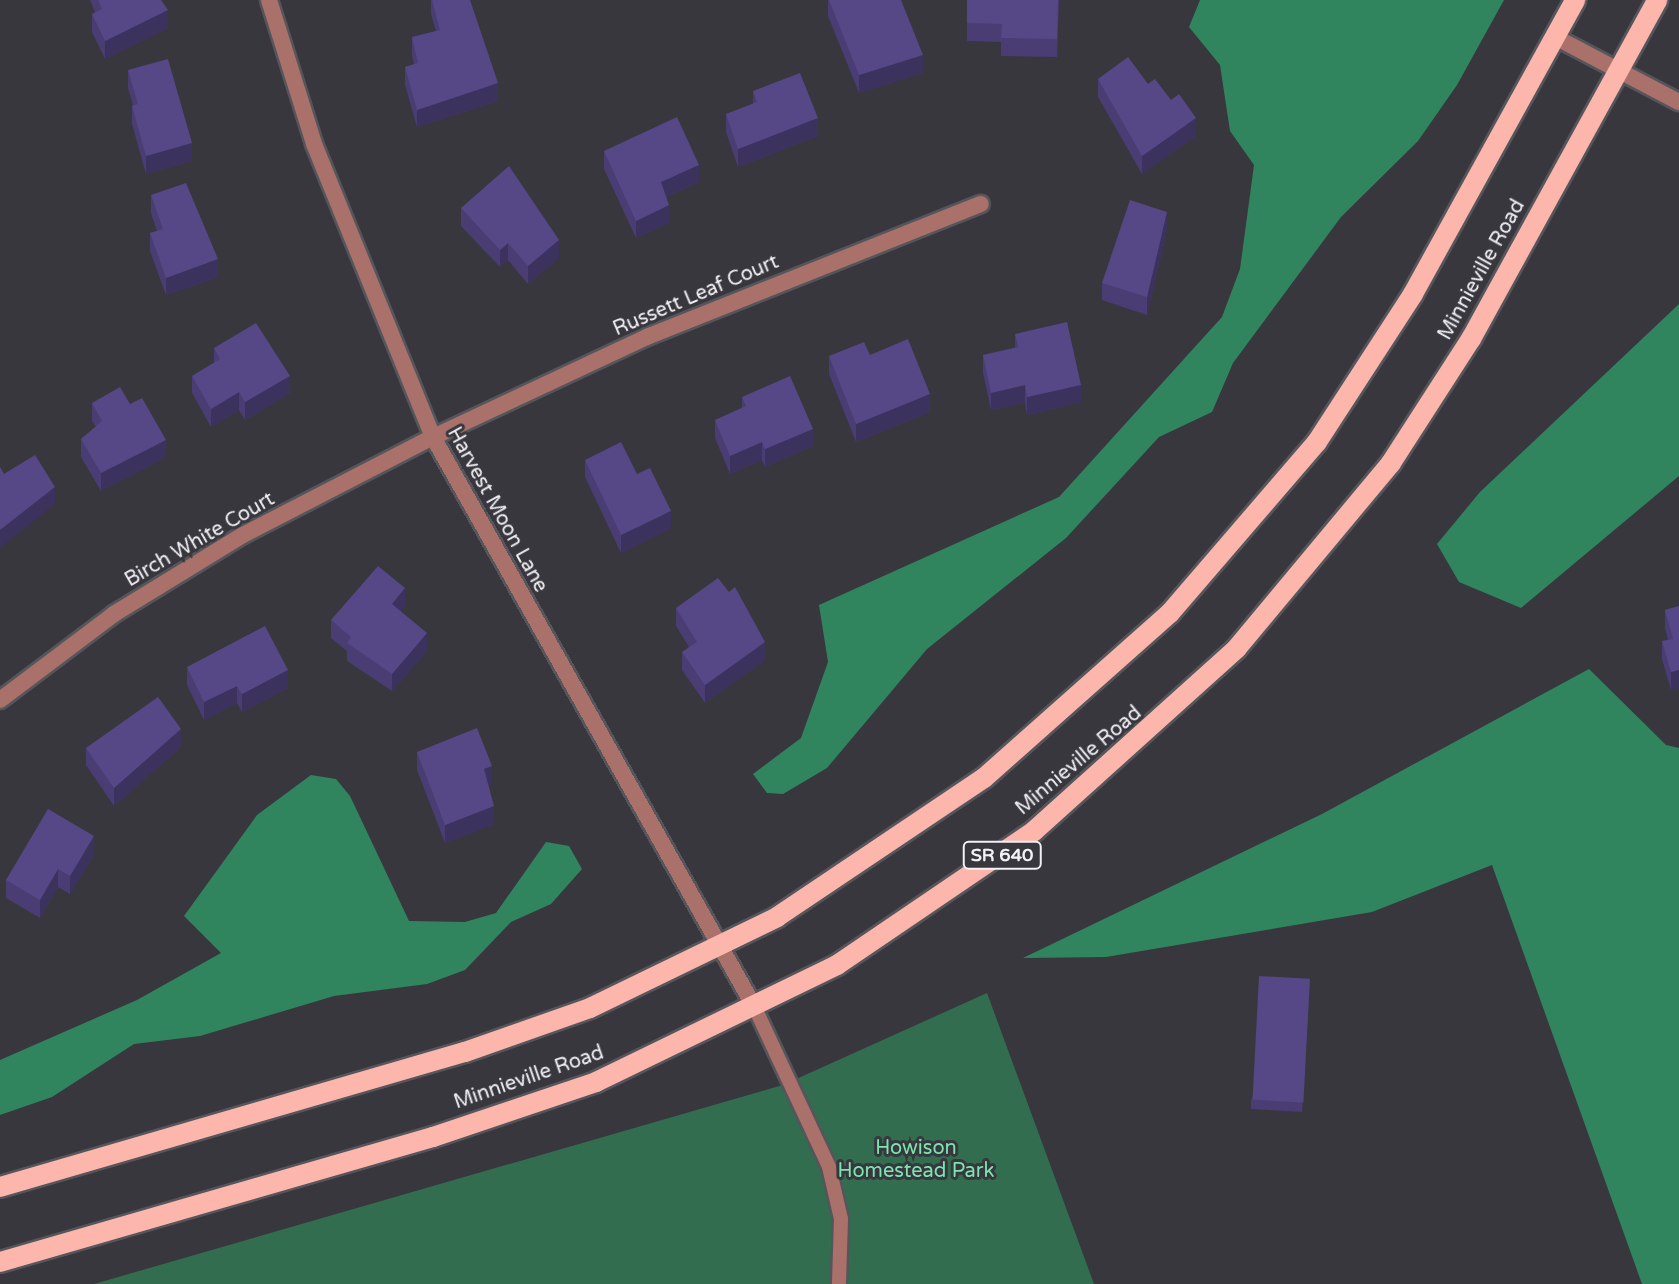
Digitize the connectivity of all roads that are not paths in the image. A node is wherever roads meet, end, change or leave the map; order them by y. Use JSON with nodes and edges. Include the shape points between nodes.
{"nodes":[{"id":1,"x":269,"y":0,"type":"edge"},
{"id":2,"x":1575,"y":0,"type":"edge"},
{"id":3,"x":1657,"y":0,"type":"edge"},
{"id":4,"x":1555,"y":37,"type":"junction"},
{"id":5,"x":1618,"y":71,"type":"junction"},
{"id":6,"x":1679,"y":102,"type":"edge"},
{"id":7,"x":981,"y":204,"type":"dead end"},
{"id":8,"x":433,"y":437,"type":"junction"},
{"id":9,"x":0,"y":700,"type":"edge"},
{"id":10,"x":722,"y":946,"type":"junction"},
{"id":11,"x":755,"y":1008,"type":"junction"},
{"id":12,"x":0,"y":1187,"type":"edge"},
{"id":13,"x":0,"y":1262,"type":"edge"},
{"id":14,"x":839,"y":1284,"type":"edge"}],
"edges":[{"from":1,"to":8,"type":"street","name":"Harvest Moon Lane","via":[[319,158]]},
{"from":2,"to":4,"type":"main road"},
{"from":3,"to":5,"type":"main road","name":"Minnieville Road","number":"SR 640"},
{"from":4,"to":5,"type":"street"},
{"from":4,"to":10,"type":"main road","via":[[1379,350],[1317,442],[1212,569],[1090,692],[984,778],[877,853]]},
{"from":5,"to":6,"type":"street"},
{"from":5,"to":11,"type":"main road","name":"Minnieville Road","number":"SR 640","via":[[1419,422],[1237,648],[1090,787],[986,867],[864,948]]},
{"from":7,"to":8,"type":"street","name":"Russett Leaf Court","via":[[649,336]]},
{"from":8,"to":9,"type":"street","name":"Birch White Court","via":[[243,535],[114,614]]},
{"from":8,"to":10,"type":"street","name":"Harvest Moon Lane"},
{"from":10,"to":11,"type":"street","name":"Harvest Moon Lane"},
{"from":10,"to":12,"type":"main road","via":[[502,1040]]},
{"from":11,"to":13,"type":"main road","name":"Minnieville Road","number":"SR 640","via":[[539,1103]]},
{"from":11,"to":14,"type":"lane","via":[[829,1167],[841,1219]]}]}
